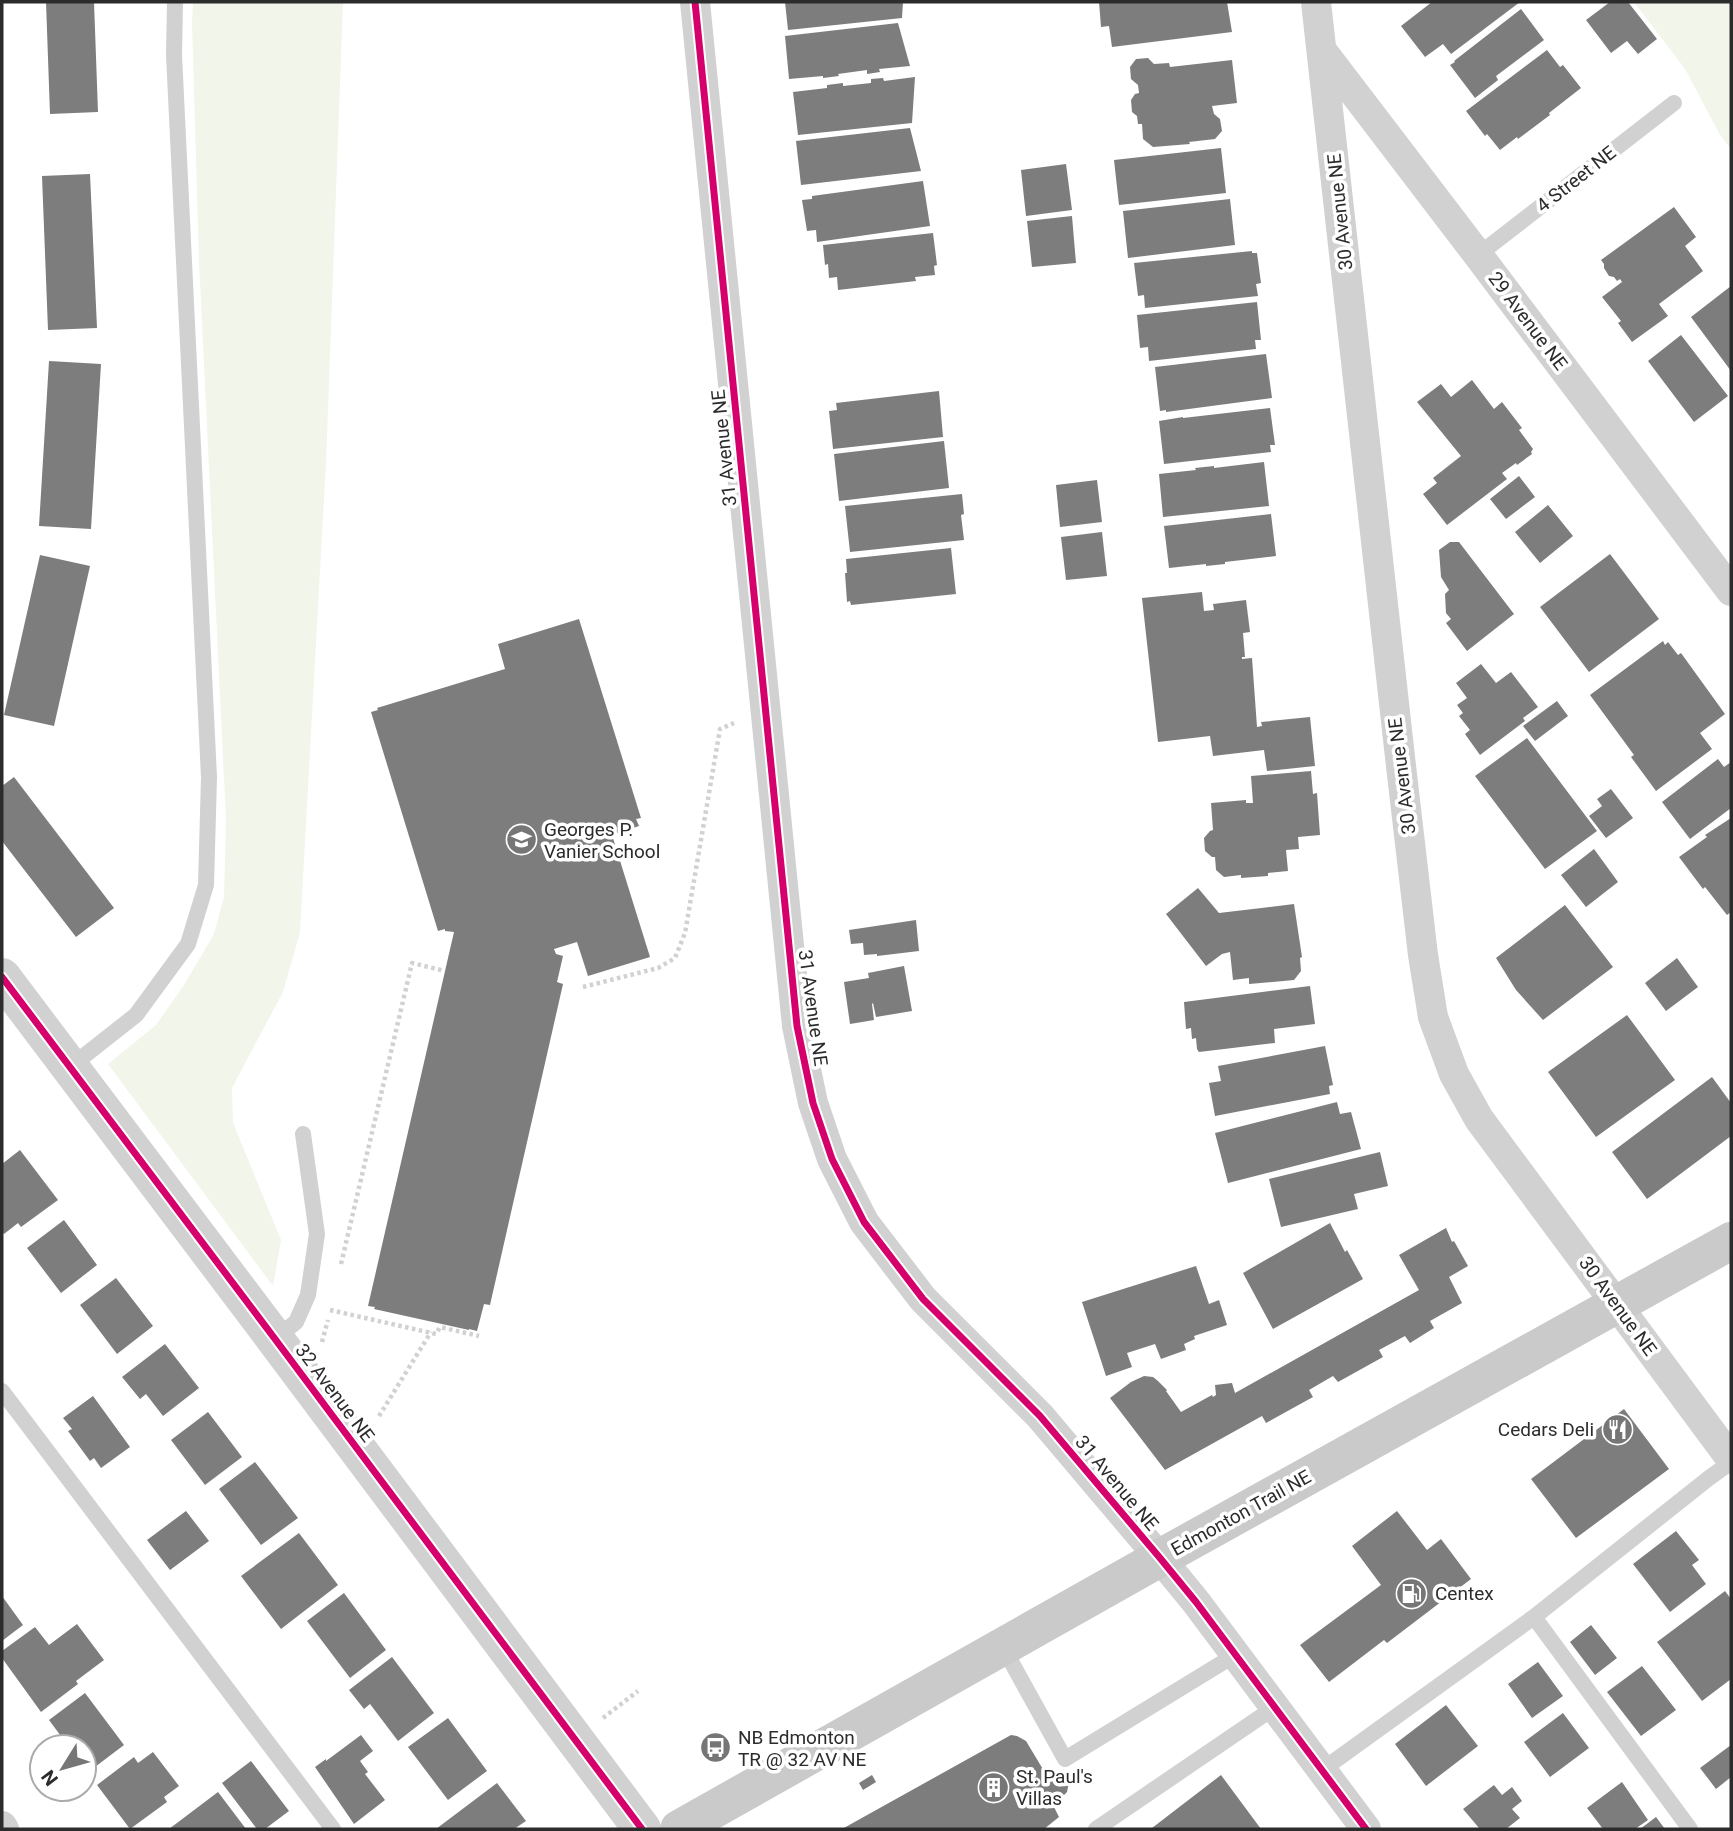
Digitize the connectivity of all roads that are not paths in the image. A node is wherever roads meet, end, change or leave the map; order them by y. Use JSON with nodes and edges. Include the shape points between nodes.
{"nodes":[{"id":1,"x":175,"y":2,"type":"edge"},
{"id":2,"x":695,"y":2,"type":"edge"},
{"id":3,"x":1316,"y":2,"type":"edge"},
{"id":4,"x":1322,"y":52,"type":"junction"},
{"id":5,"x":1674,"y":103,"type":"dead end"},
{"id":6,"x":1478,"y":255,"type":"junction"},
{"id":7,"x":1731,"y":591,"type":"edge"},
{"id":8,"x":2,"y":977,"type":"edge"},
{"id":9,"x":70,"y":1067,"type":"junction"},
{"id":10,"x":303,"y":1134,"type":"dead end"},
{"id":11,"x":1731,"y":1241,"type":"edge"},
{"id":12,"x":1617,"y":1305,"type":"junction"},
{"id":13,"x":275,"y":1339,"type":"junction"},
{"id":14,"x":2,"y":1391,"type":"edge"},
{"id":15,"x":1731,"y":1461,"type":"edge"},
{"id":16,"x":1160,"y":1558,"type":"junction"},
{"id":17,"x":1534,"y":1617,"type":"junction"},
{"id":18,"x":1003,"y":1647,"type":"junction"},
{"id":19,"x":1235,"y":1655,"type":"junction"},
{"id":20,"x":1275,"y":1707,"type":"junction"},
{"id":21,"x":1322,"y":1770,"type":"junction"},
{"id":22,"x":333,"y":1829,"type":"edge"},
{"id":23,"x":642,"y":1829,"type":"edge"},
{"id":24,"x":679,"y":1829,"type":"edge"},
{"id":25,"x":1096,"y":1829,"type":"edge"},
{"id":26,"x":1366,"y":1829,"type":"edge"},
{"id":27,"x":1690,"y":1829,"type":"edge"}],
"edges":[{"from":1,"to":9,"type":"lane","via":[[209,777],[206,885],[188,944],[136,1015]]},
{"from":2,"to":16,"type":"street","name":"31 Avenue NE","via":[[797,1026],[813,1103],[832,1159],[864,1222],[923,1299],[1040,1416]]},
{"from":3,"to":4,"type":"street","name":"30 Avenue NE"},
{"from":4,"to":6,"type":"street","name":"29 Avenue NE"},
{"from":4,"to":12,"type":"street","name":"30 Avenue NE","via":[[1433,1017],[1454,1074],[1479,1119]]},
{"from":5,"to":6,"type":"lane","name":"4 Street NE"},
{"from":6,"to":7,"type":"street","name":"29 Avenue NE"},
{"from":8,"to":9,"type":"street","name":"32 Avenue NE"},
{"from":9,"to":13,"type":"street","name":"32 Avenue NE"},
{"from":10,"to":13,"type":"lane","via":[[317,1234],[308,1295],[296,1322]]},
{"from":11,"to":12,"type":"main road","name":"Edmonton Trail NE"},
{"from":12,"to":15,"type":"street","name":"30 Avenue NE"},
{"from":12,"to":16,"type":"main road","name":"Edmonton Trail NE"},
{"from":13,"to":23,"type":"street","name":"32 Avenue NE"},
{"from":14,"to":22,"type":"lane"},
{"from":15,"to":17,"type":"lane"},
{"from":16,"to":18,"type":"main road","name":"Edmonton Trail NE"},
{"from":16,"to":19,"type":"street","name":"31 Avenue NE"},
{"from":17,"to":21,"type":"lane"},
{"from":17,"to":27,"type":"lane"},
{"from":18,"to":19,"type":"lane","via":[[1065,1759]]},
{"from":18,"to":24,"type":"main road","name":"Edmonton Trail NE"},
{"from":19,"to":20,"type":"street","name":"31 Avenue NE"},
{"from":20,"to":21,"type":"street","name":"31 Avenue NE"},
{"from":20,"to":25,"type":"lane"},
{"from":21,"to":26,"type":"street","name":"31 Avenue NE"}]}
